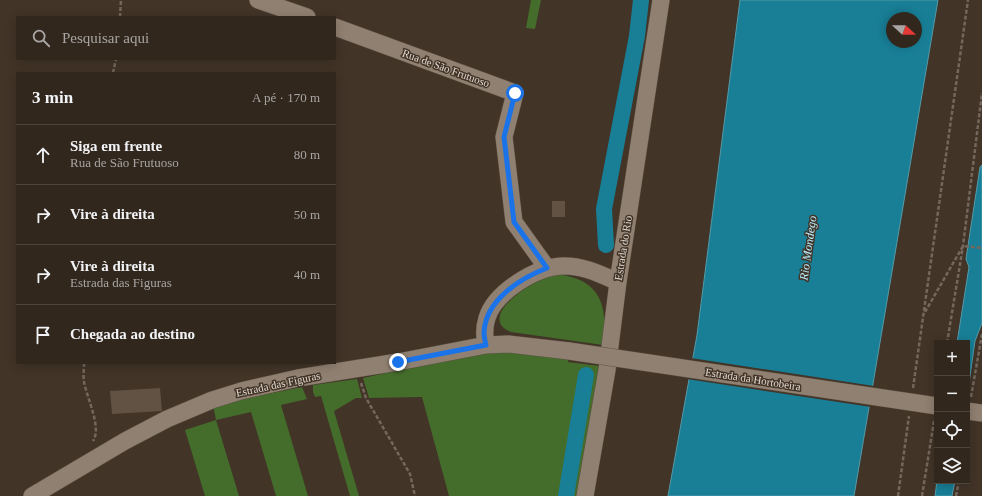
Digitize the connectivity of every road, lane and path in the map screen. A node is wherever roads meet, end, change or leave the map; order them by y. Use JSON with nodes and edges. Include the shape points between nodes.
{"nodes":[{"id":1,"x":120,"y":0,"type":"edge"},
{"id":2,"x":258,"y":0,"type":"edge"},
{"id":3,"x":661,"y":0,"type":"edge"},
{"id":4,"x":968,"y":0,"type":"edge"},
{"id":5,"x":120,"y":16,"type":"edge"},
{"id":6,"x":304,"y":16,"type":"edge"},
{"id":7,"x":336,"y":27,"type":"edge"},
{"id":8,"x":116,"y":60,"type":"edge"},
{"id":9,"x":113,"y":72,"type":"edge"},
{"id":10,"x":982,"y":93,"type":"edge"},
{"id":11,"x":963,"y":246,"type":"junction"},
{"id":12,"x":982,"y":248,"type":"edge"},
{"id":13,"x":547,"y":268,"type":"junction"},
{"id":14,"x":618,"y":282,"type":"junction"},
{"id":15,"x":924,"y":314,"type":"junction"},
{"id":16,"x":982,"y":334,"type":"edge"},
{"id":17,"x":947,"y":340,"type":"edge"},
{"id":18,"x":486,"y":345,"type":"junction"},
{"id":19,"x":569,"y":351,"type":"joint"},
{"id":20,"x":84,"y":364,"type":"edge"},
{"id":21,"x":357,"y":369,"type":"junction"},
{"id":22,"x":913,"y":390,"type":"dead end"},
{"id":23,"x":973,"y":409,"type":"edge"},
{"id":24,"x":934,"y":411,"type":"edge"},
{"id":25,"x":936,"y":412,"type":"edge"},
{"id":26,"x":909,"y":413,"type":"dead end"},
{"id":27,"x":91,"y":444,"type":"dead end"},
{"id":28,"x":958,"y":484,"type":"edge"},
{"id":29,"x":32,"y":496,"type":"edge"},
{"id":30,"x":415,"y":496,"type":"edge"},
{"id":31,"x":585,"y":496,"type":"edge"},
{"id":32,"x":898,"y":496,"type":"edge"},
{"id":33,"x":922,"y":496,"type":"edge"},
{"id":34,"x":956,"y":496,"type":"edge"}],
"edges":[{"from":1,"to":5,"type":"path"},
{"from":2,"to":6,"type":"street"},
{"from":3,"to":14,"type":"street","name":"Estrada do Rio"},
{"from":4,"to":15,"type":"path"},
{"from":7,"to":13,"type":"street","name":"Rua de São Frutuoso","via":[[515,93],[504,137],[514,222]]},
{"from":8,"to":9,"type":"path"},
{"from":10,"to":11,"type":"path"},
{"from":11,"to":12,"type":"path"},
{"from":11,"to":15,"type":"path"},
{"from":11,"to":17,"type":"path"},
{"from":13,"to":14,"type":"street","via":[[577,267]]},
{"from":13,"to":18,"type":"street","via":[[519,282],[495,304],[487,316],[484,333]]},
{"from":14,"to":31,"type":"street","name":"Estrada do Rio","via":[[607,370]]},
{"from":15,"to":22,"type":"path"},
{"from":16,"to":23,"type":"path"},
{"from":18,"to":19,"type":"street","name":"Estrada das Figuras","via":[[508,344]]},
{"from":18,"to":21,"type":"street","name":"Estrada das Figuras"},
{"from":19,"to":24,"type":"street","name":"Estrada da Hortobeira","bridge":true},
{"from":20,"to":27,"type":"path","via":[[84,380],[96,422],[95,438]]},
{"from":21,"to":29,"type":"street","name":"Estrada das Figuras","via":[[268,384],[212,400],[125,441]]},
{"from":21,"to":30,"type":"path","via":[[366,398],[410,474]]},
{"from":25,"to":33,"type":"path"},
{"from":26,"to":32,"type":"path"},
{"from":28,"to":34,"type":"path"}]}
